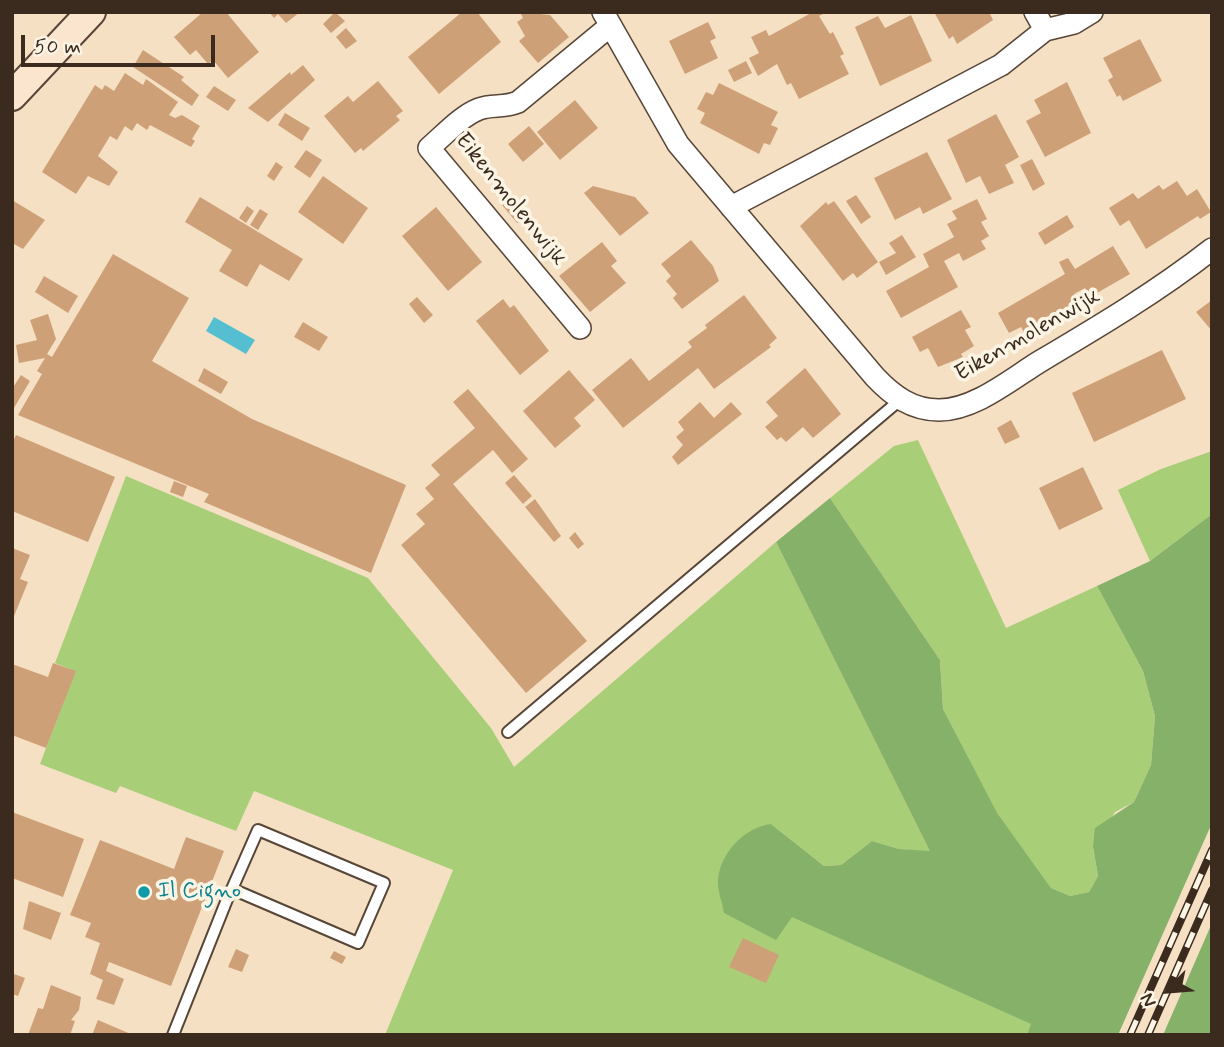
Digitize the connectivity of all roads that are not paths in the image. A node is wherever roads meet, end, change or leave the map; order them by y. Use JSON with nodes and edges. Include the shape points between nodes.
{"nodes":[{"id":1,"x":90,"y":12,"type":"edge"},
{"id":2,"x":1092,"y":12,"type":"edge"},
{"id":3,"x":606,"y":19,"type":"edge"},
{"id":4,"x":1040,"y":21,"type":"edge"},
{"id":5,"x":12,"y":96,"type":"edge"},
{"id":6,"x":731,"y":207,"type":"junction"},
{"id":7,"x":1212,"y":249,"type":"edge"},
{"id":8,"x":580,"y":328,"type":"dead end"},
{"id":9,"x":900,"y":400,"type":"junction"},
{"id":10,"x":508,"y":732,"type":"dead end"},
{"id":11,"x":232,"y":889,"type":"junction"},
{"id":12,"x":173,"y":1035,"type":"edge"}],
"edges":[{"from":1,"to":5,"type":"main road"},
{"from":2,"to":4,"type":"street","via":[[1074,23]]},
{"from":3,"to":6,"type":"street","name":"Eikenmolenwijk","via":[[678,144]]},
{"from":3,"to":8,"type":"street","name":"Eikenmolenwijk","via":[[518,102],[470,113],[429,148]]},
{"from":4,"to":6,"type":"street","via":[[1002,65]]},
{"from":6,"to":9,"type":"street","name":"Eikenmolenwijk","via":[[875,377]]},
{"from":7,"to":9,"type":"street","name":"Eikenmolenwijk","via":[[1154,293],[976,400],[940,410]]},
{"from":9,"to":10,"type":"lane"},
{"from":11,"to":11,"type":"lane","via":[[358,943],[384,883],[258,830]]},
{"from":11,"to":12,"type":"lane"}]}
